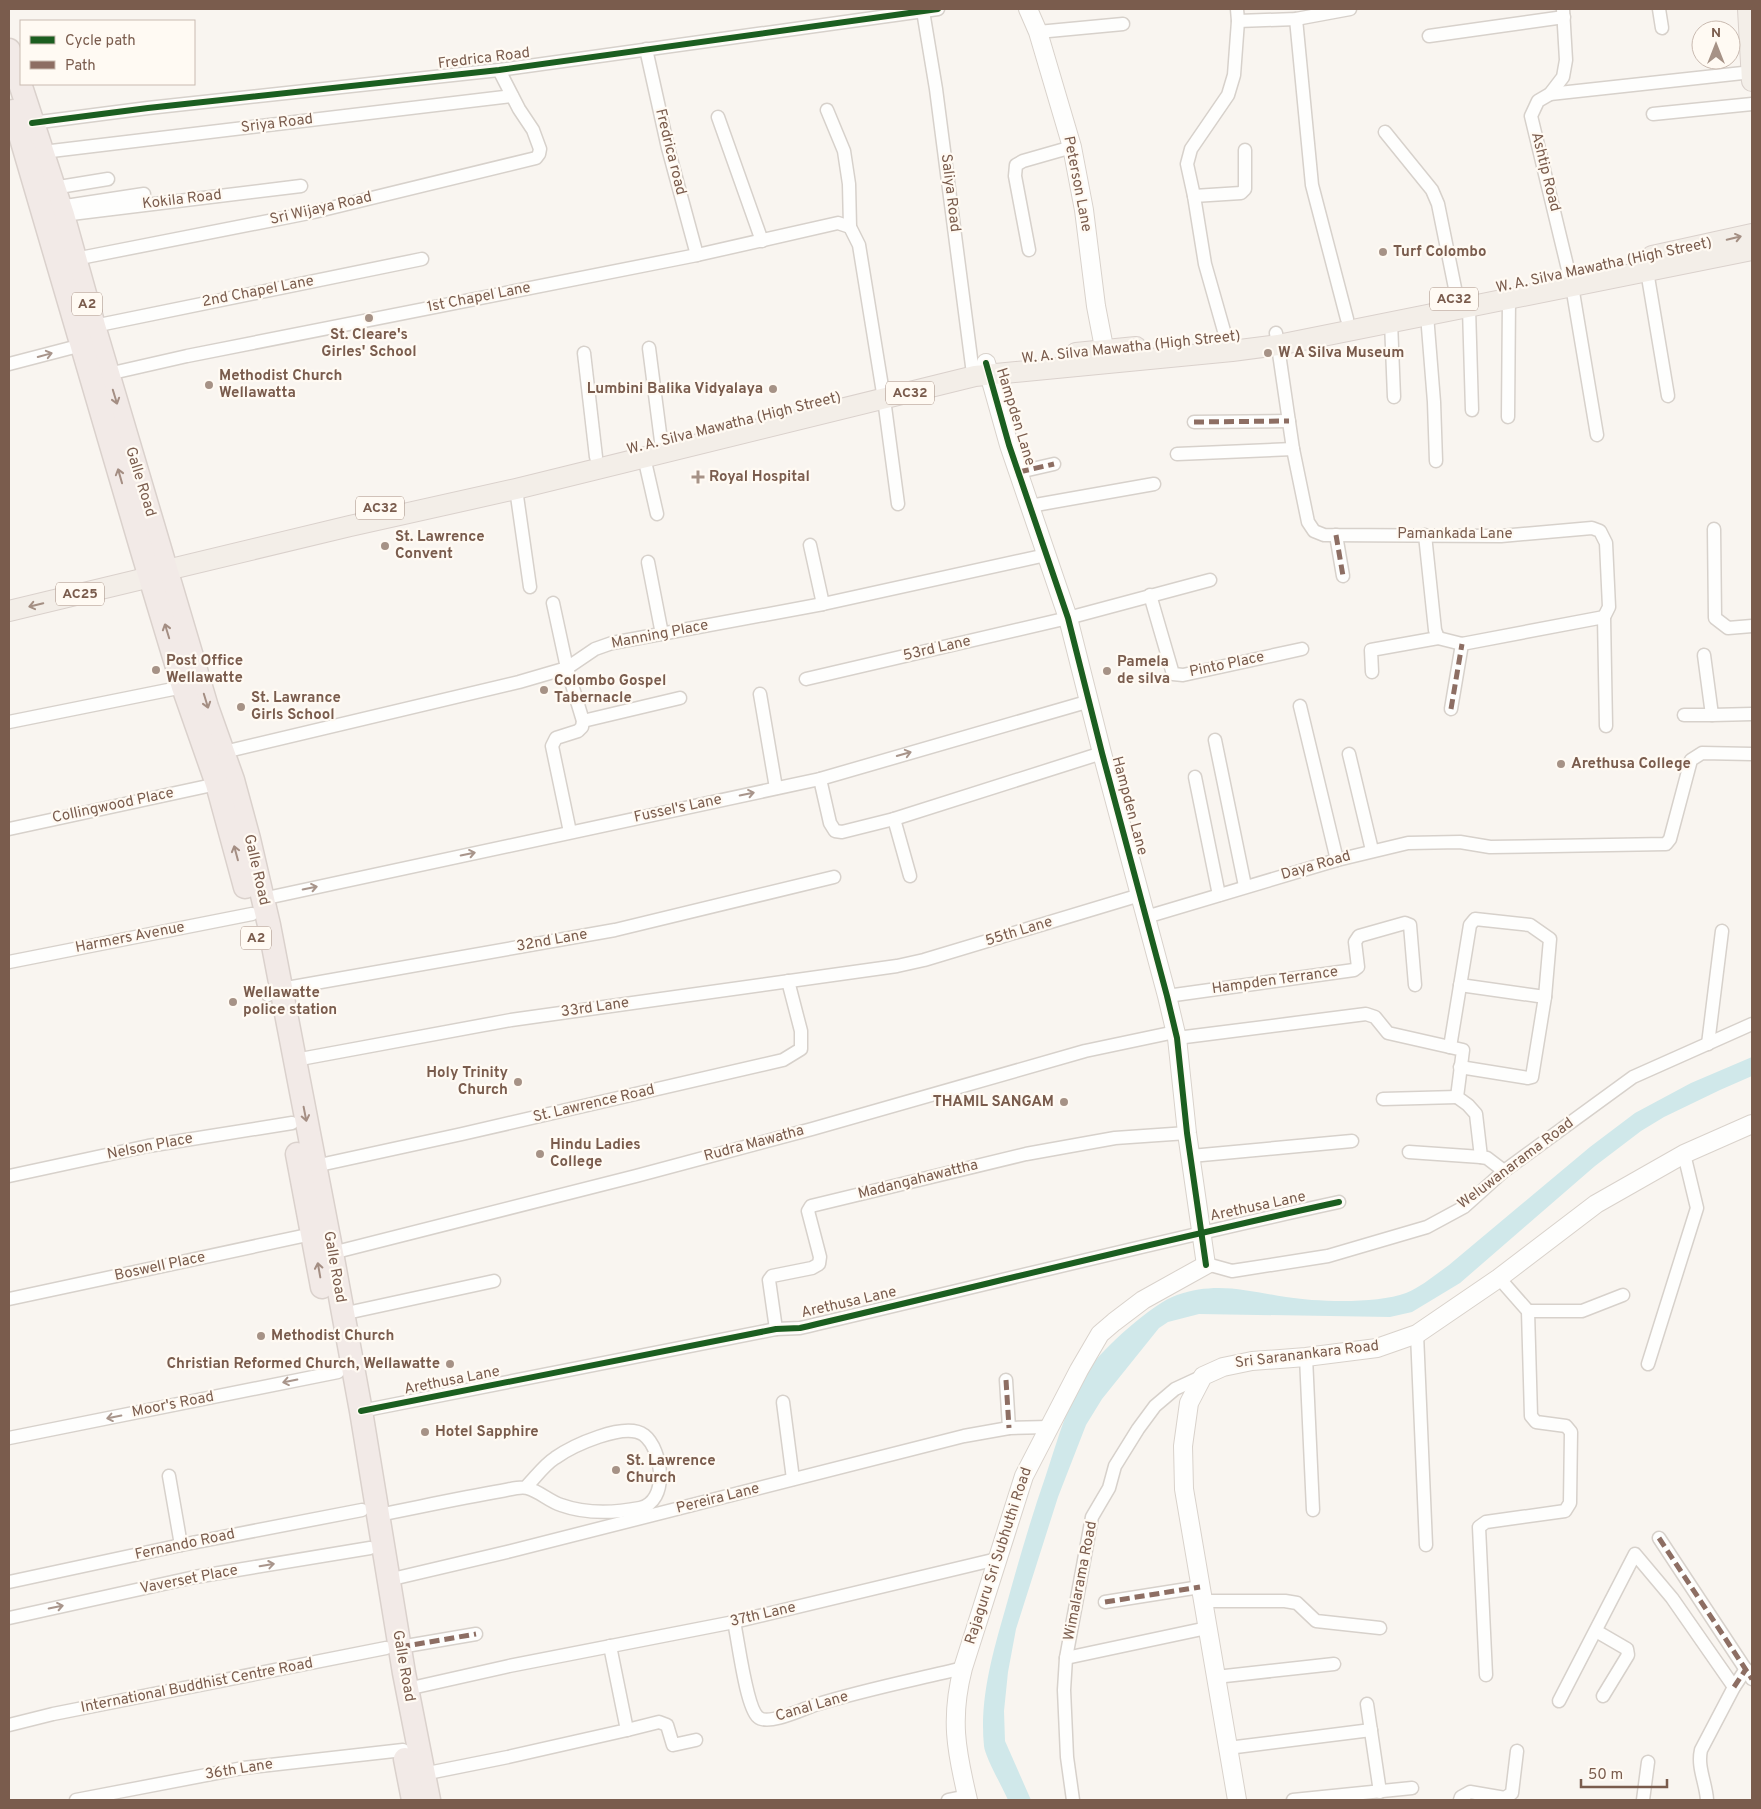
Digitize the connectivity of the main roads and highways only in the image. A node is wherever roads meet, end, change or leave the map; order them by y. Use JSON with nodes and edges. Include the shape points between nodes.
{"nodes":[{"id":1,"x":1748,"y":9,"type":"edge"},
{"id":2,"x":9,"y":50,"type":"edge"},
{"id":3,"x":1752,"y":72,"type":"edge"},
{"id":4,"x":1752,"y":80,"type":"edge"},
{"id":5,"x":9,"y":98,"type":"edge"},
{"id":6,"x":19,"y":126,"type":"edge"},
{"id":7,"x":1752,"y":234,"type":"edge"},
{"id":8,"x":1752,"y":250,"type":"edge"},
{"id":9,"x":1571,"y":280,"type":"junction"},
{"id":10,"x":1463,"y":303,"type":"junction"},
{"id":11,"x":1277,"y":339,"type":"junction"},
{"id":12,"x":663,"y":447,"type":"junction"},
{"id":13,"x":157,"y":567,"type":"junction"},
{"id":14,"x":9,"y":612,"type":"edge"},
{"id":15,"x":257,"y":907,"type":"junction"},
{"id":16,"x":275,"y":992,"type":"junction"},
{"id":17,"x":363,"y":1471,"type":"junction"},
{"id":18,"x":370,"y":1512,"type":"junction"},
{"id":19,"x":393,"y":1648,"type":"junction"},
{"id":20,"x":412,"y":1800,"type":"edge"},
{"id":21,"x":429,"y":1800,"type":"edge"}],
"edges":[{"from":1,"to":3,"type":"main road"},
{"from":2,"to":6,"type":"highway","name":"Galle Road","number":"A2"},
{"from":3,"to":4,"type":"main road"},
{"from":5,"to":6,"type":"highway","name":"Galle Road","number":"A2"},
{"from":13,"to":6,"type":"highway","name":"Galle Road","number":"A2","one_way":true,"via":[[82,345]]},
{"from":6,"to":13,"type":"highway","name":"Galle Road","number":"A2","one_way":true,"via":[[43,152],[108,374]]},
{"from":9,"to":7,"type":"main road","name":"W. A. Silva Mawatha (High Street)","number":"AC32","one_way":true},
{"from":8,"to":9,"type":"main road","name":"W. A. Silva Mawatha (High Street)","number":"AC32","via":[[1647,271]]},
{"from":9,"to":10,"type":"main road","name":"W. A. Silva Mawatha (High Street)","number":"AC32"},
{"from":9,"to":10,"type":"main road","name":"W. A. Silva Mawatha (High Street)","number":"AC32","via":[[1509,299]]},
{"from":10,"to":11,"type":"main road","name":"W. A. Silva Mawatha (High Street)","number":"AC32","via":[[1347,319]]},
{"from":10,"to":11,"type":"main road","name":"W. A. Silva Mawatha (High Street)","number":"AC32","via":[[1427,316]]},
{"from":11,"to":12,"type":"main road","name":"W. A. Silva Mawatha (High Street)","number":"AC32","via":[[980,369]]},
{"from":12,"to":13,"type":"main road","name":"W. A. Silva Mawatha (High Street)","number":"AC32","via":[[596,457]]},
{"from":12,"to":13,"type":"main road","name":"W. A. Silva Mawatha (High Street)","number":"AC32","via":[[644,457],[516,489]]},
{"from":13,"to":14,"type":"main road","number":"AC25","one_way":true,"via":[[138,580]]},
{"from":15,"to":13,"type":"highway","name":"Galle Road","number":"A2","one_way":true,"via":[[183,687]]},
{"from":13,"to":15,"type":"highway","name":"Galle Road","number":"A2","one_way":true,"via":[[224,752],[244,820]]},
{"from":15,"to":16,"type":"highway","name":"Galle Road","number":"A2","via":[[269,925]]},
{"from":17,"to":16,"type":"highway","name":"Galle Road","number":"A2","one_way":true,"via":[[338,1372],[312,1234],[292,1123]]},
{"from":16,"to":17,"type":"highway","name":"Galle Road","number":"A2","one_way":true,"via":[[295,1060],[332,1253],[361,1412]]},
{"from":17,"to":18,"type":"highway","name":"Galle Road","number":"A2"},
{"from":18,"to":19,"type":"highway","name":"Galle Road","number":"A2","via":[[388,1580]]},
{"from":18,"to":19,"type":"highway","name":"Galle Road","number":"A2","via":[[370,1548]]},
{"from":19,"to":20,"type":"highway","name":"Galle Road","number":"A2","via":[[403,1750]]},
{"from":19,"to":21,"type":"highway","name":"Galle Road","number":"A2","via":[[407,1689]]}]}
